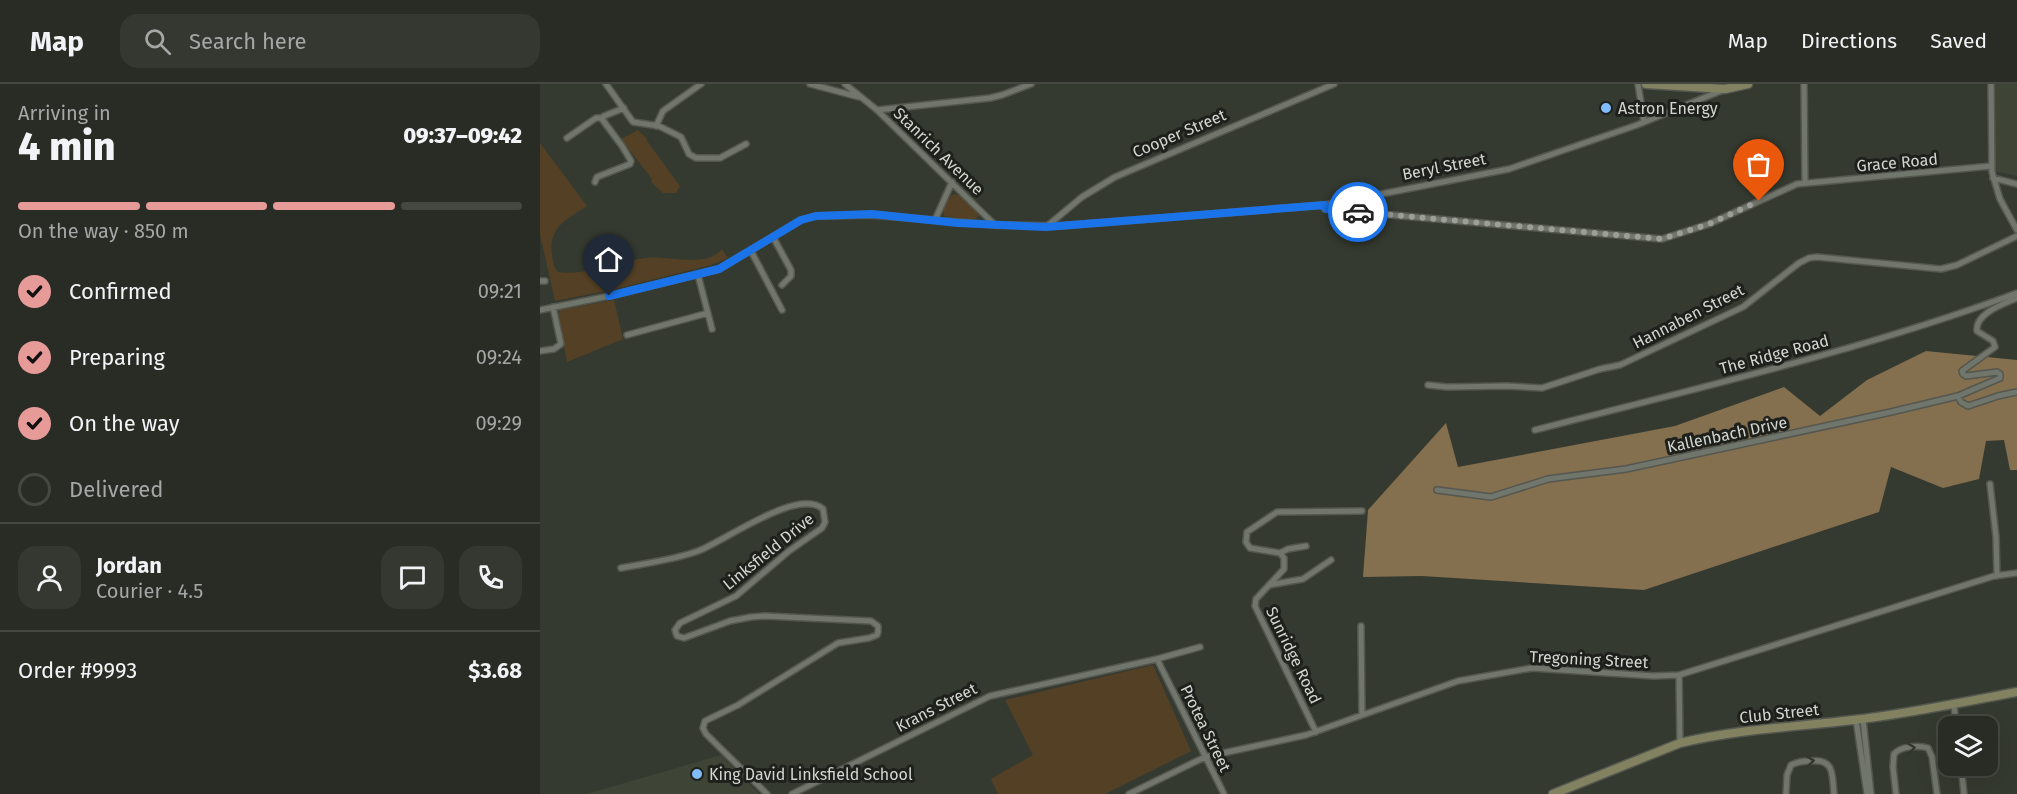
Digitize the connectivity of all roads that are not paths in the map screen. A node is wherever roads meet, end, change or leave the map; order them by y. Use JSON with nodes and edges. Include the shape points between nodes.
{"nodes":[{"id":1,"x":606,"y":84,"type":"edge"},
{"id":2,"x":701,"y":84,"type":"edge"},
{"id":3,"x":810,"y":84,"type":"edge"},
{"id":4,"x":845,"y":84,"type":"edge"},
{"id":5,"x":1030,"y":84,"type":"edge"},
{"id":6,"x":1334,"y":84,"type":"edge"},
{"id":7,"x":1638,"y":84,"type":"edge"},
{"id":8,"x":1646,"y":84,"type":"edge"},
{"id":9,"x":1748,"y":84,"type":"edge"},
{"id":10,"x":1804,"y":84,"type":"edge"},
{"id":11,"x":1990,"y":84,"type":"edge"},
{"id":12,"x":1320,"y":87,"type":"edge"},
{"id":13,"x":1725,"y":89,"type":"junction"},
{"id":14,"x":864,"y":99,"type":"junction"},
{"id":15,"x":624,"y":108,"type":"junction"},
{"id":16,"x":877,"y":110,"type":"junction"},
{"id":17,"x":602,"y":118,"type":"junction"},
{"id":18,"x":1644,"y":122,"type":"junction"},
{"id":19,"x":656,"y":126,"type":"junction"},
{"id":20,"x":567,"y":138,"type":"dead end"},
{"id":21,"x":746,"y":144,"type":"dead end"},
{"id":22,"x":1991,"y":166,"type":"junction"},
{"id":23,"x":1993,"y":178,"type":"junction"},
{"id":24,"x":595,"y":182,"type":"dead end"},
{"id":25,"x":952,"y":182,"type":"junction"},
{"id":26,"x":1805,"y":182,"type":"junction"},
{"id":27,"x":2017,"y":184,"type":"edge"},
{"id":28,"x":1325,"y":207,"type":"junction"},
{"id":29,"x":935,"y":220,"type":"junction"},
{"id":30,"x":995,"y":225,"type":"junction"},
{"id":31,"x":1046,"y":227,"type":"junction"},
{"id":32,"x":2017,"y":230,"type":"edge"},
{"id":33,"x":2017,"y":236,"type":"edge"},
{"id":34,"x":773,"y":237,"type":"junction"},
{"id":35,"x":751,"y":251,"type":"junction"},
{"id":36,"x":698,"y":275,"type":"junction"},
{"id":37,"x":782,"y":285,"type":"dead end"},
{"id":38,"x":2017,"y":293,"type":"edge"},
{"id":39,"x":2017,"y":298,"type":"edge"},
{"id":40,"x":554,"y":307,"type":"junction"},
{"id":41,"x":540,"y":310,"type":"edge"},
{"id":42,"x":782,"y":310,"type":"dead end"},
{"id":43,"x":708,"y":313,"type":"junction"},
{"id":44,"x":712,"y":329,"type":"dead end"},
{"id":45,"x":627,"y":335,"type":"dead end"},
{"id":46,"x":540,"y":351,"type":"edge"},
{"id":47,"x":1428,"y":385,"type":"dead end"},
{"id":48,"x":2017,"y":392,"type":"edge"},
{"id":49,"x":1958,"y":396,"type":"junction"},
{"id":50,"x":1535,"y":430,"type":"dead end"},
{"id":51,"x":1990,"y":484,"type":"dead end"},
{"id":52,"x":1437,"y":490,"type":"dead end"},
{"id":53,"x":1362,"y":511,"type":"dead end"},
{"id":54,"x":1306,"y":546,"type":"dead end"},
{"id":55,"x":1280,"y":553,"type":"junction"},
{"id":56,"x":1331,"y":560,"type":"dead end"},
{"id":57,"x":621,"y":568,"type":"dead end"},
{"id":58,"x":2017,"y":573,"type":"edge"},
{"id":59,"x":1997,"y":576,"type":"junction"},
{"id":60,"x":1269,"y":585,"type":"junction"},
{"id":61,"x":1361,"y":626,"type":"dead end"},
{"id":62,"x":1200,"y":647,"type":"dead end"},
{"id":63,"x":1157,"y":659,"type":"junction"},
{"id":64,"x":1679,"y":675,"type":"junction"},
{"id":65,"x":2017,"y":692,"type":"edge"},
{"id":66,"x":1954,"y":704,"type":"junction"},
{"id":67,"x":1362,"y":715,"type":"junction"},
{"id":68,"x":1955,"y":716,"type":"edge"},
{"id":69,"x":1859,"y":720,"type":"junction"},
{"id":70,"x":1316,"y":732,"type":"junction"},
{"id":71,"x":1680,"y":743,"type":"junction"},
{"id":72,"x":1205,"y":757,"type":"junction"},
{"id":73,"x":1962,"y":776,"type":"edge"},
{"id":74,"x":766,"y":794,"type":"edge"},
{"id":75,"x":792,"y":794,"type":"edge"},
{"id":76,"x":1129,"y":794,"type":"edge"},
{"id":77,"x":1224,"y":794,"type":"edge"},
{"id":78,"x":1553,"y":794,"type":"edge"},
{"id":79,"x":1786,"y":794,"type":"edge"},
{"id":80,"x":1834,"y":794,"type":"edge"},
{"id":81,"x":1869,"y":794,"type":"edge"},
{"id":82,"x":1896,"y":794,"type":"edge"},
{"id":83,"x":1937,"y":794,"type":"edge"},
{"id":84,"x":1964,"y":794,"type":"edge"}],
"edges":[{"from":1,"to":15,"type":"street"},
{"from":2,"to":19,"type":"street","via":[[663,111]]},
{"from":3,"to":14,"type":"street","name":"Stanrich Avenue"},
{"from":4,"to":14,"type":"street","name":"Stanrich Avenue"},
{"from":5,"to":16,"type":"street","via":[[990,98]]},
{"from":6,"to":12,"type":"street","name":"Cooper Street"},
{"from":7,"to":18,"type":"street"},
{"from":8,"to":13,"type":"main road"},
{"from":9,"to":13,"type":"main road","name":"Beryl Street"},
{"from":10,"to":26,"type":"street"},
{"from":11,"to":22,"type":"street"},
{"from":12,"to":31,"type":"street","name":"Cooper Street","via":[[1115,177]]},
{"from":13,"to":18,"type":"street","name":"Beryl Street"},
{"from":14,"to":16,"type":"street","name":"Stanrich Avenue"},
{"from":15,"to":17,"type":"street"},
{"from":15,"to":19,"type":"street","via":[[633,122]]},
{"from":16,"to":25,"type":"street","name":"Stanrich Avenue"},
{"from":17,"to":20,"type":"street"},
{"from":17,"to":24,"type":"street","via":[[631,162],[597,177]]},
{"from":18,"to":28,"type":"street","name":"Beryl Street","via":[[1509,169]]},
{"from":19,"to":21,"type":"street","via":[[681,137],[689,154],[696,158],[720,158]]},
{"from":22,"to":23,"type":"street"},
{"from":22,"to":26,"type":"street","name":"Grace Road"},
{"from":23,"to":27,"type":"street"},
{"from":23,"to":32,"type":"street"},
{"from":25,"to":29,"type":"street"},
{"from":25,"to":30,"type":"street","name":"Stanrich Avenue"},
{"from":26,"to":28,"type":"street","name":"Grace Road","via":[[1709,224],[1662,239]]},
{"from":28,"to":31,"type":"street","name":"Beryl Street"},
{"from":29,"to":30,"type":"street","name":"Beryl Street"},
{"from":29,"to":34,"type":"street","name":"Beryl Street","via":[[872,214],[816,216]]},
{"from":30,"to":31,"type":"street","name":"Beryl Street"},
{"from":33,"to":47,"type":"street","name":"Hannaben Street","via":[[1941,269],[1809,258],[1725,316],[1623,364],[1548,387]]},
{"from":34,"to":35,"type":"street","name":"Beryl Street"},
{"from":34,"to":37,"type":"street","via":[[792,270]]},
{"from":35,"to":36,"type":"street","name":"Beryl Street","via":[[724,267]]},
{"from":35,"to":42,"type":"street"},
{"from":36,"to":40,"type":"street","name":"Beryl Street"},
{"from":36,"to":43,"type":"street"},
{"from":38,"to":50,"type":"street","name":"The Ridge Road","via":[[1865,344]]},
{"from":39,"to":49,"type":"street","via":[[1979,321],[1977,331],[1993,341],[1995,348],[1962,371],[1966,376],[1997,372],[2000,378]]},
{"from":40,"to":41,"type":"street","name":"Beryl Street"},
{"from":40,"to":46,"type":"street","via":[[561,344]]},
{"from":43,"to":44,"type":"street"},
{"from":43,"to":45,"type":"street"},
{"from":48,"to":49,"type":"street","name":"Kallenbach Drive","via":[[1968,405]]},
{"from":49,"to":52,"type":"street","name":"Kallenbach Drive","via":[[1690,456],[1548,479],[1491,497]]},
{"from":51,"to":59,"type":"street"},
{"from":53,"to":55,"type":"street","via":[[1280,512],[1248,532],[1245,539],[1250,548]]},
{"from":54,"to":55,"type":"street"},
{"from":55,"to":60,"type":"street","name":"Sunridge Road","via":[[1284,569]]},
{"from":56,"to":60,"type":"street","via":[[1303,579]]},
{"from":57,"to":74,"type":"street","name":"Linksfield Drive","via":[[697,551],[795,504],[815,504],[823,509],[822,528],[736,596],[677,625],[679,638],[730,621],[765,616],[871,621],[878,626],[877,635],[838,644],[703,724],[706,734]]},
{"from":58,"to":59,"type":"street","name":"Tregoning Street"},
{"from":59,"to":64,"type":"street","name":"Tregoning Street"},
{"from":60,"to":70,"type":"street","name":"Sunridge Road","via":[[1256,599],[1257,610]]},
{"from":61,"to":67,"type":"street"},
{"from":62,"to":63,"type":"street","name":"Krans Street"},
{"from":63,"to":72,"type":"street","name":"Protea Street"},
{"from":63,"to":75,"type":"street","name":"Krans Street","via":[[984,698]]},
{"from":64,"to":67,"type":"street","name":"Tregoning Street","via":[[1532,668],[1458,681]]},
{"from":64,"to":71,"type":"street"},
{"from":65,"to":66,"type":"main road","name":"Club Street"},
{"from":66,"to":68,"type":"street"},
{"from":66,"to":69,"type":"main road","name":"Club Street"},
{"from":67,"to":70,"type":"street","name":"Tregoning Street"},
{"from":69,"to":71,"type":"main road","name":"Club Street"},
{"from":69,"to":81,"type":"street"},
{"from":70,"to":72,"type":"street","name":"Tregoning Street"},
{"from":71,"to":78,"type":"main road","name":"Club Street"},
{"from":72,"to":76,"type":"street","name":"Tregoning Street"},
{"from":72,"to":77,"type":"street","name":"Protea Street"},
{"from":73,"to":84,"type":"street"},
{"from":79,"to":80,"type":"street","one_way":true,"via":[[1791,765],[1820,760],[1830,767]]},
{"from":82,"to":83,"type":"street","one_way":true,"via":[[1894,754],[1900,749],[1922,746],[1931,753]]}]}
